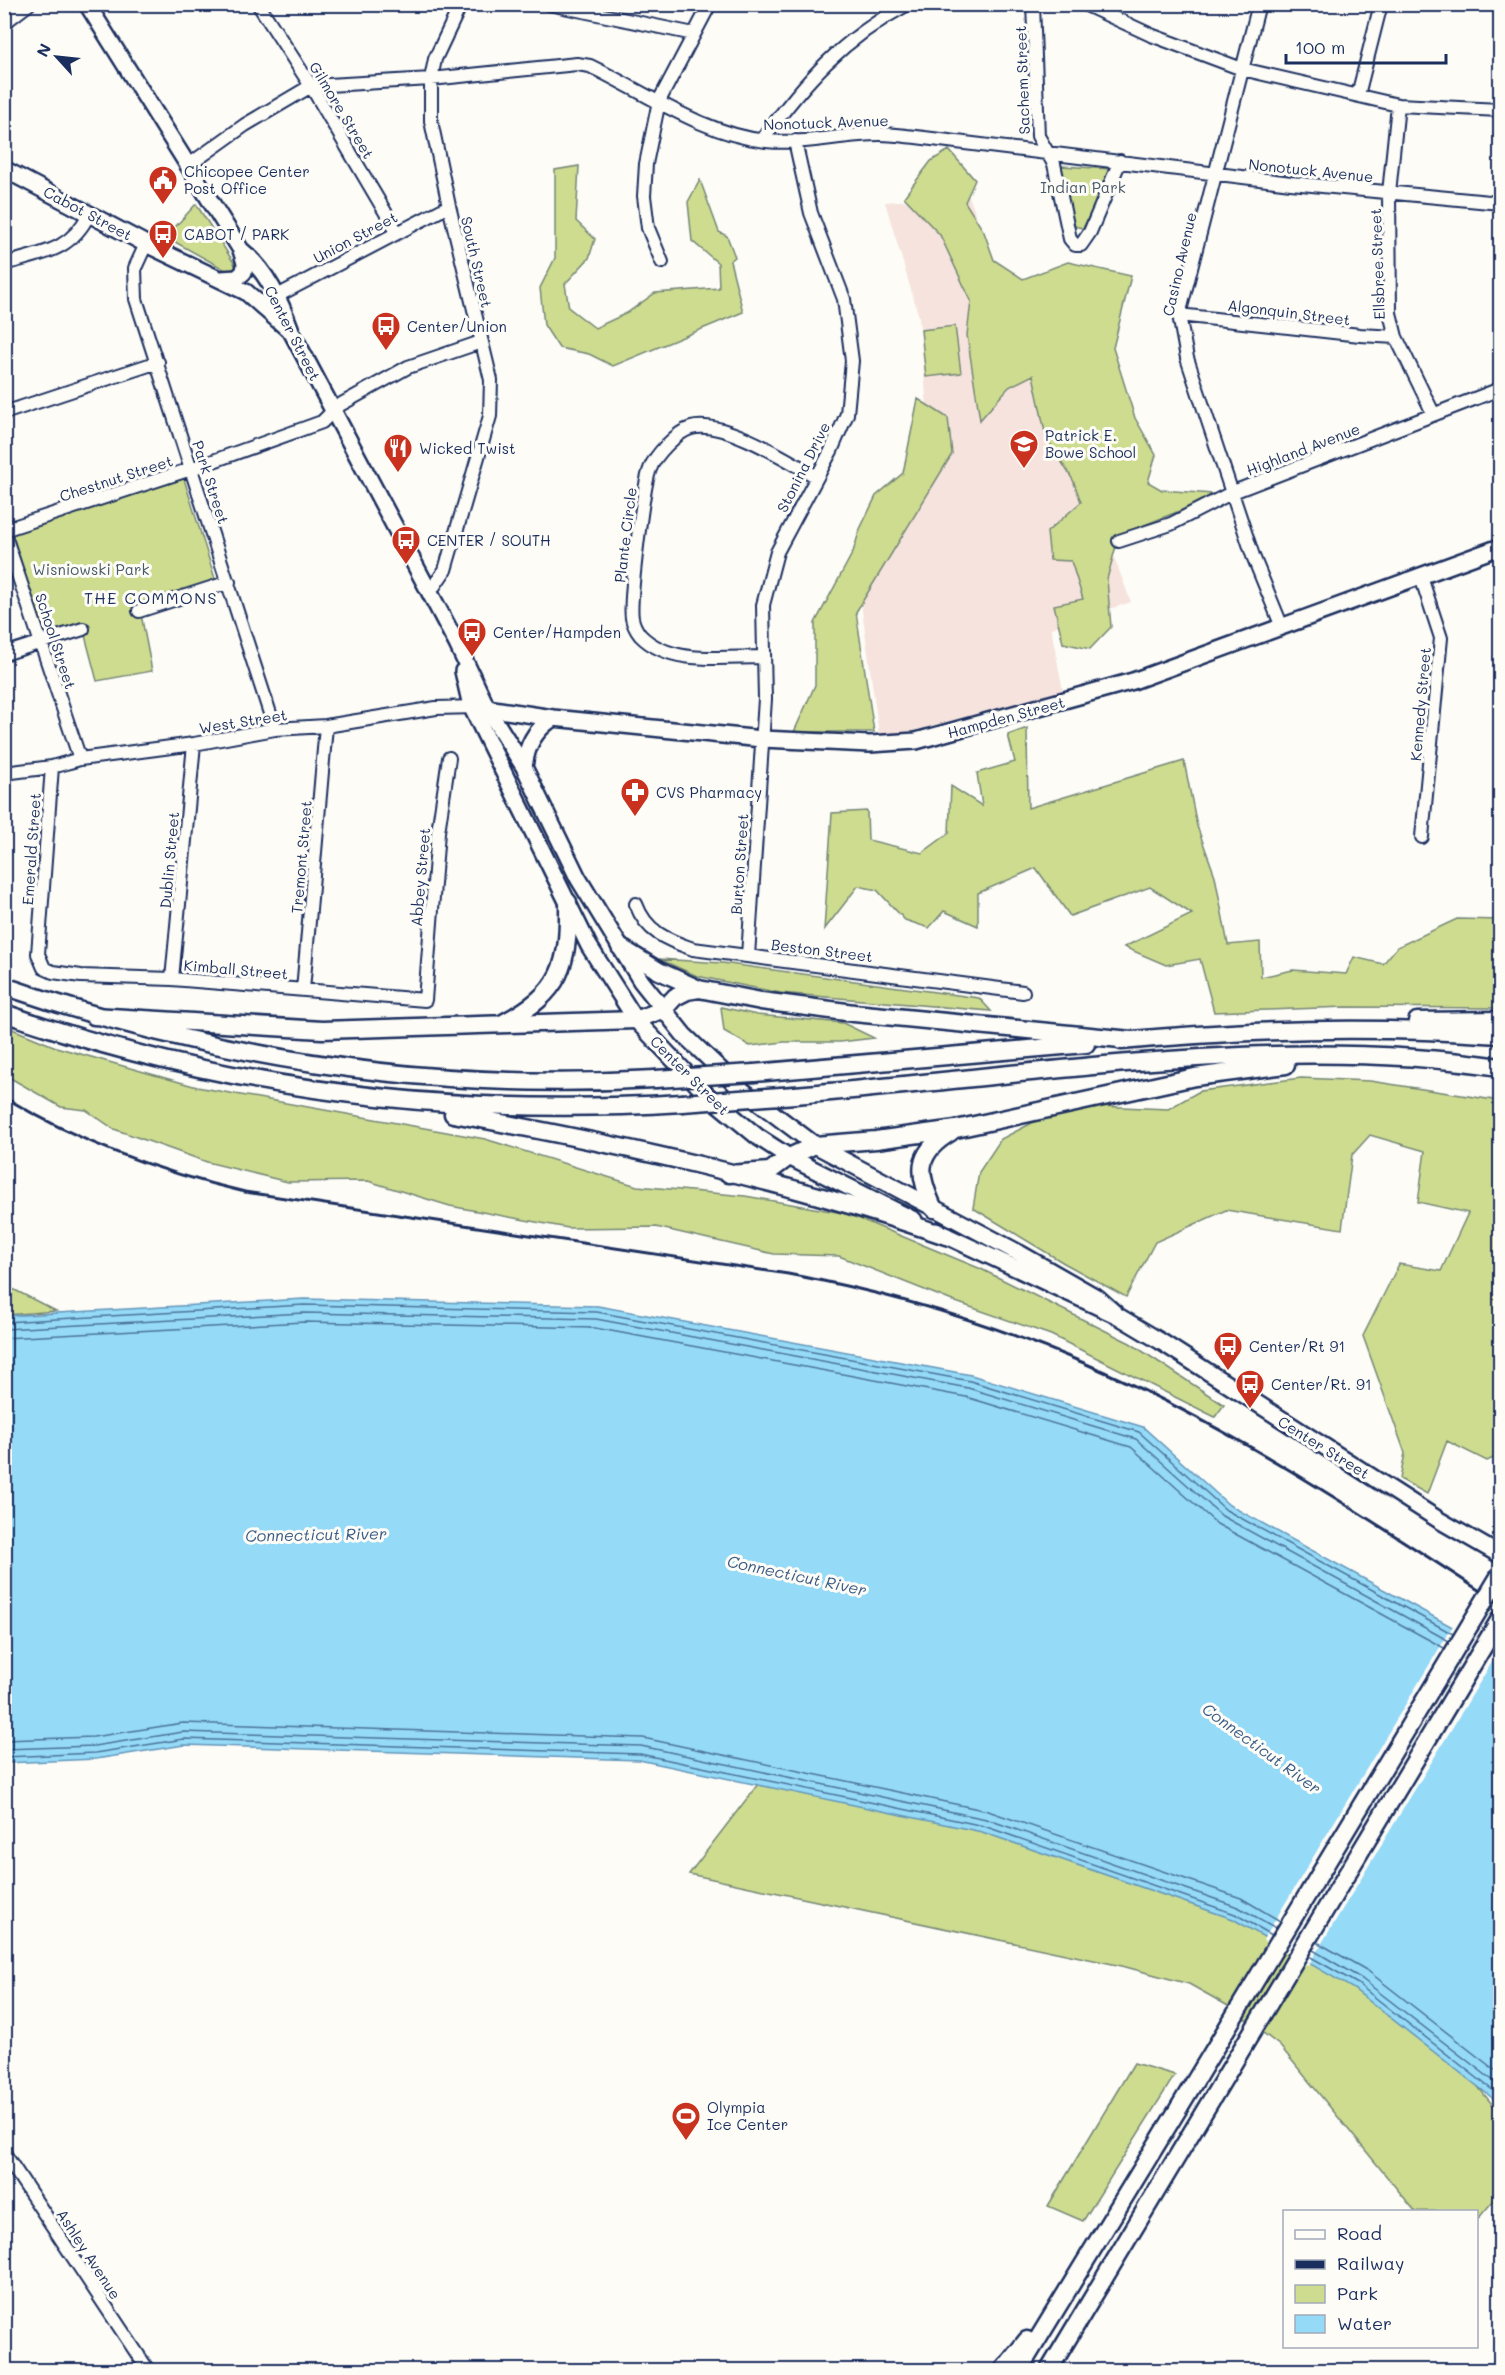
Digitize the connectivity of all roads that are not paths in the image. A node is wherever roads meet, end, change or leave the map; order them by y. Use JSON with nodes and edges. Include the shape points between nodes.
{"nodes":[{"id":1,"x":29,"y":4,"type":"edge"},
{"id":2,"x":87,"y":4,"type":"edge"},
{"id":3,"x":258,"y":4,"type":"edge"},
{"id":4,"x":460,"y":4,"type":"edge"},
{"id":5,"x":549,"y":4,"type":"edge"},
{"id":6,"x":710,"y":4,"type":"edge"},
{"id":7,"x":908,"y":4,"type":"edge"},
{"id":8,"x":1034,"y":4,"type":"edge"},
{"id":9,"x":1084,"y":4,"type":"edge"},
{"id":10,"x":1259,"y":4,"type":"edge"},
{"id":11,"x":1381,"y":4,"type":"edge"},
{"id":12,"x":4,"y":22,"type":"edge"},
{"id":13,"x":694,"y":34,"type":"junction"},
{"id":14,"x":1242,"y":69,"type":"junction"},
{"id":15,"x":431,"y":79,"type":"junction"},
{"id":16,"x":311,"y":86,"type":"junction"},
{"id":17,"x":1358,"y":95,"type":"junction"},
{"id":18,"x":659,"y":101,"type":"junction"},
{"id":19,"x":1398,"y":105,"type":"junction"},
{"id":20,"x":1500,"y":110,"type":"edge"},
{"id":21,"x":762,"y":140,"type":"junction"},
{"id":22,"x":795,"y":141,"type":"junction"},
{"id":23,"x":1045,"y":152,"type":"junction"},
{"id":24,"x":1120,"y":161,"type":"junction"},
{"id":25,"x":189,"y":165,"type":"junction"},
{"id":26,"x":4,"y":170,"type":"edge"},
{"id":27,"x":1216,"y":174,"type":"junction"},
{"id":28,"x":1389,"y":193,"type":"junction"},
{"id":29,"x":1500,"y":203,"type":"edge"},
{"id":30,"x":448,"y":206,"type":"junction"},
{"id":31,"x":89,"y":214,"type":"junction"},
{"id":32,"x":397,"y":232,"type":"junction"},
{"id":33,"x":146,"y":244,"type":"junction"},
{"id":34,"x":241,"y":250,"type":"junction"},
{"id":35,"x":662,"y":262,"type":"dead end"},
{"id":36,"x":4,"y":264,"type":"edge"},
{"id":37,"x":221,"y":279,"type":"junction"},
{"id":38,"x":246,"y":292,"type":"junction"},
{"id":39,"x":277,"y":296,"type":"junction"},
{"id":40,"x":1179,"y":315,"type":"junction"},
{"id":41,"x":292,"y":333,"type":"junction"},
{"id":42,"x":1396,"y":337,"type":"junction"},
{"id":43,"x":481,"y":342,"type":"junction"},
{"id":44,"x":158,"y":362,"type":"junction"},
{"id":45,"x":1500,"y":389,"type":"edge"},
{"id":46,"x":334,"y":411,"type":"junction"},
{"id":47,"x":4,"y":413,"type":"edge"},
{"id":48,"x":1433,"y":413,"type":"junction"},
{"id":49,"x":191,"y":469,"type":"junction"},
{"id":50,"x":817,"y":477,"type":"junction"},
{"id":51,"x":1233,"y":492,"type":"junction"},
{"id":52,"x":4,"y":531,"type":"edge"},
{"id":53,"x":1119,"y":542,"type":"dead end"},
{"id":54,"x":1500,"y":547,"type":"edge"},
{"id":55,"x":1420,"y":577,"type":"junction"},
{"id":56,"x":229,"y":582,"type":"junction"},
{"id":57,"x":430,"y":592,"type":"junction"},
{"id":58,"x":139,"y":611,"type":"dead end"},
{"id":59,"x":1282,"y":627,"type":"junction"},
{"id":60,"x":83,"y":629,"type":"dead end"},
{"id":61,"x":41,"y":643,"type":"junction"},
{"id":62,"x":457,"y":644,"type":"junction"},
{"id":63,"x":4,"y":654,"type":"edge"},
{"id":64,"x":762,"y":657,"type":"junction"},
{"id":65,"x":471,"y":706,"type":"junction"},
{"id":66,"x":487,"y":708,"type":"junction"},
{"id":67,"x":553,"y":718,"type":"junction"},
{"id":68,"x":326,"y":726,"type":"junction"},
{"id":69,"x":275,"y":729,"type":"junction"},
{"id":70,"x":762,"y":739,"type":"junction"},
{"id":71,"x":194,"y":744,"type":"junction"},
{"id":72,"x":449,"y":758,"type":"dead end"},
{"id":73,"x":80,"y":759,"type":"junction"},
{"id":74,"x":52,"y":767,"type":"junction"},
{"id":75,"x":524,"y":767,"type":"junction"},
{"id":76,"x":4,"y":773,"type":"edge"},
{"id":77,"x":1422,"y":837,"type":"dead end"},
{"id":78,"x":567,"y":902,"type":"junction"},
{"id":79,"x":636,"y":904,"type":"dead end"},
{"id":80,"x":620,"y":947,"type":"junction"},
{"id":81,"x":748,"y":956,"type":"junction"},
{"id":82,"x":44,"y":968,"type":"joint"},
{"id":83,"x":172,"y":979,"type":"junction"},
{"id":84,"x":4,"y":986,"type":"edge"},
{"id":85,"x":699,"y":989,"type":"junction"},
{"id":86,"x":303,"y":990,"type":"junction"},
{"id":87,"x":1023,"y":992,"type":"dead end"},
{"id":88,"x":425,"y":1000,"type":"joint"},
{"id":89,"x":664,"y":1009,"type":"junction"},
{"id":90,"x":4,"y":1013,"type":"edge"},
{"id":91,"x":94,"y":1016,"type":"junction"},
{"id":92,"x":636,"y":1020,"type":"junction"},
{"id":93,"x":1500,"y":1020,"type":"edge"},
{"id":94,"x":499,"y":1025,"type":"junction"},
{"id":95,"x":1347,"y":1030,"type":"junction"},
{"id":96,"x":1500,"y":1035,"type":"edge"},
{"id":97,"x":1131,"y":1040,"type":"junction"},
{"id":98,"x":1359,"y":1057,"type":"junction"},
{"id":99,"x":1500,"y":1069,"type":"edge"},
{"id":100,"x":357,"y":1096,"type":"junction"},
{"id":101,"x":956,"y":1129,"type":"junction"},
{"id":102,"x":815,"y":1145,"type":"junction"},
{"id":103,"x":789,"y":1157,"type":"junction"},
{"id":104,"x":729,"y":1174,"type":"junction"},
{"id":105,"x":934,"y":1209,"type":"junction"},
{"id":106,"x":946,"y":1236,"type":"junction"},
{"id":107,"x":1118,"y":1316,"type":"junction"},
{"id":108,"x":1500,"y":1556,"type":"edge"},
{"id":109,"x":1500,"y":1575,"type":"edge"},
{"id":110,"x":1500,"y":1619,"type":"edge"},
{"id":111,"x":4,"y":2153,"type":"edge"},
{"id":112,"x":1074,"y":2281,"type":"junction"},
{"id":113,"x":1100,"y":2286,"type":"junction"},
{"id":114,"x":148,"y":2370,"type":"edge"},
{"id":115,"x":1003,"y":2370,"type":"edge"},
{"id":116,"x":1019,"y":2370,"type":"edge"},
{"id":117,"x":1049,"y":2370,"type":"edge"},
{"id":118,"x":1060,"y":2370,"type":"edge"}],
"edges":[{"from":1,"to":12,"type":"street"},
{"from":2,"to":25,"type":"main road","name":"Center Street"},
{"from":3,"to":16,"type":"street","name":"Gilmore Street"},
{"from":4,"to":15,"type":"street","name":"South Street","via":[[435,59]]},
{"from":5,"to":13,"type":"street"},
{"from":6,"to":13,"type":"street"},
{"from":7,"to":21,"type":"street","via":[[836,51]]},
{"from":8,"to":23,"type":"street","name":"Sachem Street","via":[[1038,136]]},
{"from":9,"to":14,"type":"street","via":[[1151,35]]},
{"from":10,"to":14,"type":"street","name":"Casino Avenue"},
{"from":11,"to":17,"type":"street"},
{"from":13,"to":18,"type":"street"},
{"from":14,"to":17,"type":"street"},
{"from":14,"to":27,"type":"street","name":"Casino Avenue"},
{"from":15,"to":16,"type":"street","name":"Nonotuck Avenue"},
{"from":15,"to":18,"type":"street","name":"Nonotuck Avenue","via":[[578,64],[590,66]]},
{"from":15,"to":30,"type":"street","name":"South Street","via":[[432,121]]},
{"from":16,"to":25,"type":"street","name":"Nonotuck Avenue","via":[[245,125]]},
{"from":16,"to":32,"type":"street","name":"Gilmore Street"},
{"from":17,"to":19,"type":"street"},
{"from":18,"to":21,"type":"street","name":"Nonotuck Avenue","via":[[726,131]]},
{"from":18,"to":35,"type":"street","via":[[646,164],[644,196],[648,228]]},
{"from":19,"to":20,"type":"street"},
{"from":19,"to":28,"type":"street","name":"Ellsbree Street"},
{"from":21,"to":22,"type":"street","name":"Nonotuck Avenue"},
{"from":22,"to":23,"type":"street","name":"Nonotuck Avenue","via":[[880,134]]},
{"from":22,"to":50,"type":"street","name":"Stonina Drive","via":[[811,213],[844,299],[852,361],[847,414]]},
{"from":23,"to":24,"type":"street","name":"Nonotuck Avenue"},
{"from":23,"to":24,"type":"street","via":[[1054,164],[1070,239],[1075,245],[1081,245],[1090,232]]},
{"from":24,"to":27,"type":"street","name":"Nonotuck Avenue"},
{"from":25,"to":34,"type":"main road","name":"Center Street"},
{"from":26,"to":31,"type":"main road","name":"Cabot Street"},
{"from":27,"to":28,"type":"street","name":"Nonotuck Avenue"},
{"from":27,"to":40,"type":"street","name":"Casino Avenue"},
{"from":28,"to":29,"type":"street","name":"Nonotuck Avenue"},
{"from":28,"to":42,"type":"street","name":"Ellsbree Street","via":[[1390,313]]},
{"from":30,"to":32,"type":"street","name":"Union Street"},
{"from":30,"to":43,"type":"street","name":"South Street"},
{"from":31,"to":33,"type":"main road","name":"Cabot Street"},
{"from":31,"to":36,"type":"street","via":[[65,245]]},
{"from":32,"to":39,"type":"street","name":"Union Street"},
{"from":33,"to":37,"type":"main road","name":"Cabot Street"},
{"from":33,"to":44,"type":"street","name":"Park Street","via":[[135,268],[136,299]]},
{"from":34,"to":37,"type":"main road","via":[[245,267],[241,276]]},
{"from":34,"to":39,"type":"main road","name":"Center Street","via":[[251,257]]},
{"from":37,"to":38,"type":"main road","name":"Cabot Street"},
{"from":38,"to":39,"type":"main road"},
{"from":38,"to":41,"type":"main road","name":"Cabot Street"},
{"from":39,"to":41,"type":"main road","name":"Center Street"},
{"from":40,"to":42,"type":"street","name":"Algonquin Street"},
{"from":40,"to":51,"type":"street","name":"Casino Avenue","via":[[1187,358]]},
{"from":41,"to":46,"type":"main road","name":"Center Street"},
{"from":42,"to":48,"type":"street","name":"Ellsbree Street"},
{"from":43,"to":46,"type":"street","name":"Chestnut Street","via":[[408,367]]},
{"from":43,"to":57,"type":"street","name":"South Street","via":[[491,380],[490,416],[445,570]]},
{"from":44,"to":47,"type":"street"},
{"from":44,"to":49,"type":"street","name":"Park Street"},
{"from":45,"to":48,"type":"street","name":"Highland Avenue"},
{"from":46,"to":49,"type":"street","name":"Chestnut Street","via":[[322,422]]},
{"from":46,"to":57,"type":"main road","name":"Center Street"},
{"from":48,"to":51,"type":"street","name":"Highland Avenue"},
{"from":49,"to":52,"type":"street","name":"Chestnut Street"},
{"from":49,"to":56,"type":"street","name":"Park Street"},
{"from":50,"to":64,"type":"street","name":"Stonina Drive","via":[[770,573],[763,605]]},
{"from":50,"to":64,"type":"street","name":"Plante Circle","via":[[718,429],[691,428],[662,449],[650,468],[644,489],[632,608],[638,633],[657,648],[684,656]]},
{"from":51,"to":53,"type":"street","name":"Highland Avenue","via":[[1171,524]]},
{"from":51,"to":59,"type":"street","name":"Casino Avenue"},
{"from":52,"to":61,"type":"street","name":"School Street"},
{"from":54,"to":55,"type":"main road","name":"Hampden Street"},
{"from":55,"to":59,"type":"main road","name":"Hampden Street"},
{"from":55,"to":77,"type":"street","name":"Kennedy Street","via":[[1441,638]]},
{"from":56,"to":58,"type":"street"},
{"from":56,"to":69,"type":"street","name":"Park Street"},
{"from":57,"to":62,"type":"main road","name":"Center Street"},
{"from":59,"to":70,"type":"main road","name":"Hampden Street","via":[[1133,681],[916,741],[870,744]]},
{"from":60,"to":61,"type":"street"},
{"from":61,"to":63,"type":"street"},
{"from":61,"to":73,"type":"street","name":"School Street"},
{"from":62,"to":65,"type":"main road","name":"Center Street"},
{"from":62,"to":66,"type":"main road","name":"Center Street"},
{"from":64,"to":70,"type":"street","name":"Stonina Drive"},
{"from":65,"to":66,"type":"street","name":"West Street"},
{"from":65,"to":68,"type":"street","name":"West Street","via":[[405,712]]},
{"from":65,"to":78,"type":"main road","name":"Center Street"},
{"from":66,"to":67,"type":"main road","name":"Hampden Street"},
{"from":66,"to":75,"type":"main road","name":"Center Street"},
{"from":67,"to":70,"type":"main road","name":"Hampden Street"},
{"from":67,"to":75,"type":"main road","via":[[531,739]]},
{"from":68,"to":69,"type":"street","name":"West Street"},
{"from":68,"to":86,"type":"street","name":"Tremont Street"},
{"from":69,"to":71,"type":"street","name":"West Street"},
{"from":70,"to":81,"type":"street","name":"Burton Street"},
{"from":71,"to":73,"type":"street","name":"West Street"},
{"from":71,"to":83,"type":"street","name":"Dublin Street"},
{"from":72,"to":88,"type":"street","name":"Abbey Street","via":[[438,832]]},
{"from":73,"to":74,"type":"street","name":"West Street"},
{"from":74,"to":76,"type":"street","name":"West Street"},
{"from":74,"to":82,"type":"street","name":"Emerald Street","via":[[38,954]]},
{"from":75,"to":80,"type":"main road","name":"Center Street","via":[[578,878]]},
{"from":78,"to":92,"type":"main road","name":"Center Street","via":[[589,946]]},
{"from":78,"to":94,"type":"highway","via":[[565,960],[556,978],[533,1006]]},
{"from":79,"to":81,"type":"street","name":"Beston Street","via":[[651,930],[665,940],[693,949]]},
{"from":80,"to":85,"type":"highway"},
{"from":80,"to":89,"type":"main road","name":"Center Street"},
{"from":81,"to":87,"type":"street","name":"Beston Street"},
{"from":82,"to":83,"type":"street","name":"Kimball Street","via":[[81,976]]},
{"from":83,"to":86,"type":"street","name":"Kimball Street"},
{"from":84,"to":91,"type":"highway"},
{"from":85,"to":89,"type":"highway","via":[[675,997]]},
{"from":85,"to":97,"type":"highway","via":[[854,1012]]},
{"from":86,"to":88,"type":"street","name":"Kimball Street"},
{"from":89,"to":92,"type":"highway"},
{"from":89,"to":102,"type":"main road","name":"Center Street","via":[[684,1035],[742,1090]]},
{"from":90,"to":100,"type":"highway","via":[[220,1074]]},
{"from":91,"to":94,"type":"highway","via":[[166,1018],[288,1030]]},
{"from":91,"to":97,"type":"highway","bridge":true,"via":[[237,1052],[393,1075],[513,1083],[754,1073]]},
{"from":92,"to":94,"type":"highway"},
{"from":92,"to":103,"type":"main road","name":"Center Street","via":[[707,1095]]},
{"from":93,"to":95,"type":"highway","via":[[1424,1020]]},
{"from":95,"to":96,"type":"highway"},
{"from":95,"to":97,"type":"highway"},
{"from":98,"to":99,"type":"highway"},
{"from":98,"to":100,"type":"highway","bridge":true,"via":[[1200,1059],[682,1103],[518,1108]]},
{"from":98,"to":101,"type":"highway","via":[[1195,1077]]},
{"from":100,"to":104,"type":"highway","via":[[518,1126]]},
{"from":101,"to":102,"type":"highway"},
{"from":101,"to":105,"type":"highway","via":[[936,1141],[921,1167],[922,1181]]},
{"from":102,"to":103,"type":"highway"},
{"from":102,"to":105,"type":"main road","name":"Center Street"},
{"from":103,"to":104,"type":"highway","via":[[770,1171]]},
{"from":103,"to":106,"type":"main road","name":"Center Street"},
{"from":104,"to":106,"type":"highway","via":[[856,1205]]},
{"from":105,"to":107,"type":"main road","name":"Center Street","via":[[1098,1298]]},
{"from":106,"to":107,"type":"main road","name":"Center Street"},
{"from":107,"to":108,"type":"main road","name":"Center Street"},
{"from":109,"to":112,"type":"highway","bridge":true},
{"from":110,"to":113,"type":"highway"},
{"from":111,"to":114,"type":"street","name":"Ashley Avenue"},
{"from":112,"to":115,"type":"highway"},
{"from":112,"to":116,"type":"highway"},
{"from":113,"to":117,"type":"highway"},
{"from":113,"to":118,"type":"highway"}]}
